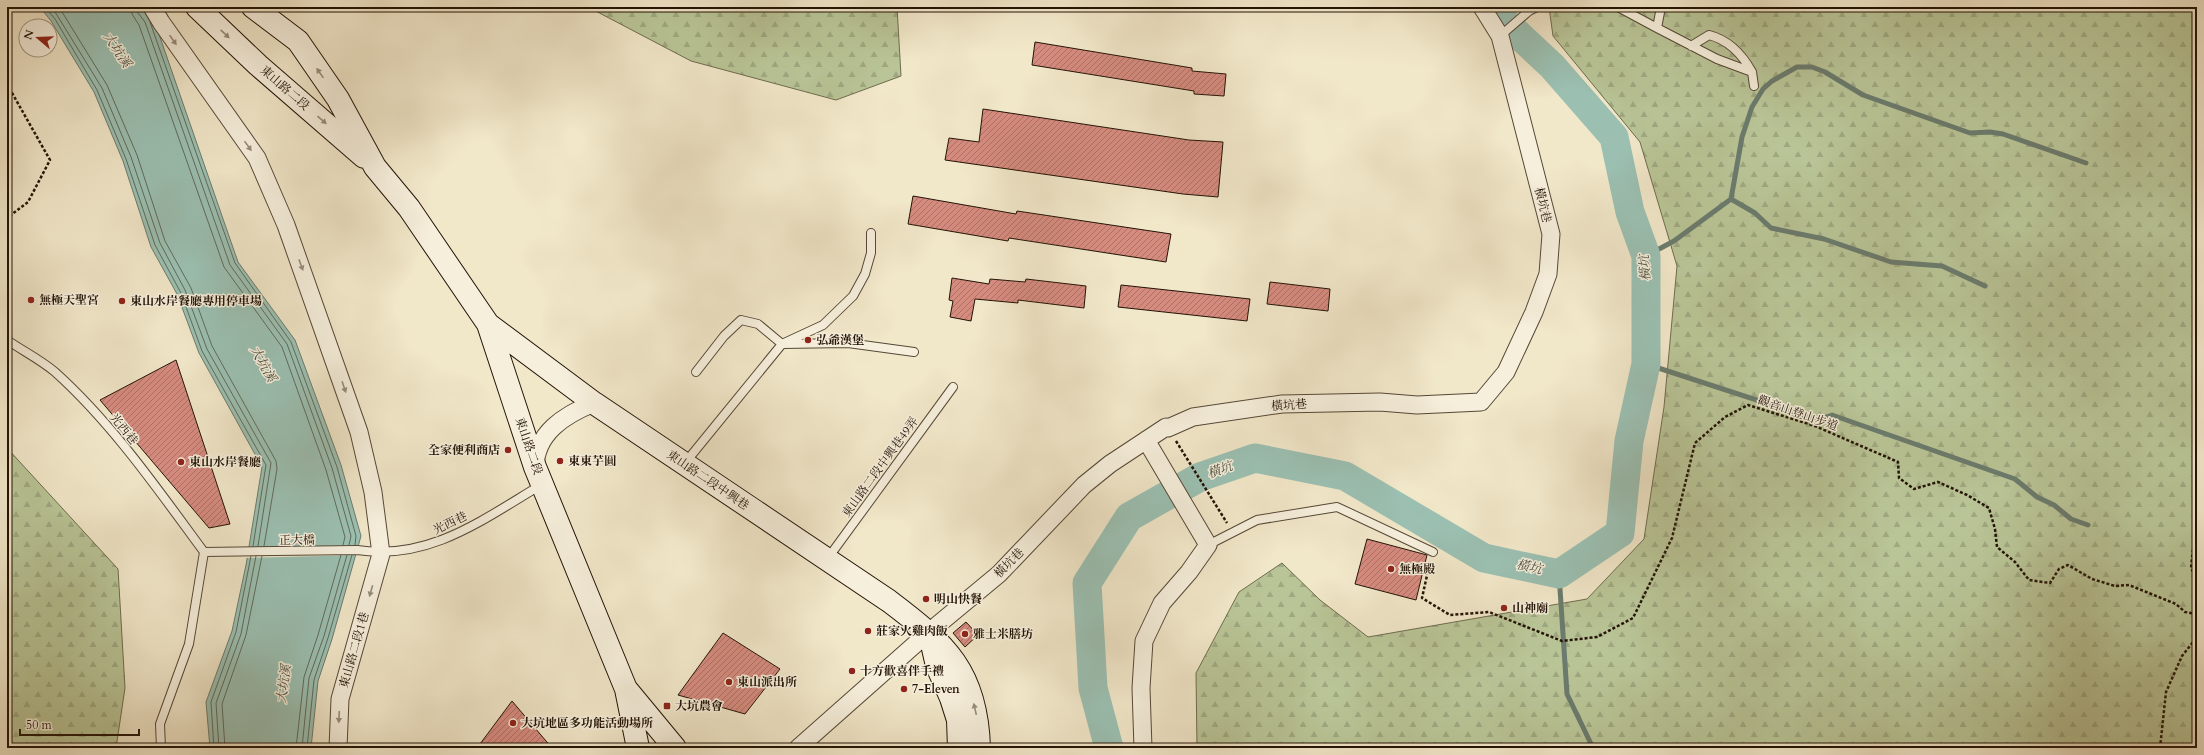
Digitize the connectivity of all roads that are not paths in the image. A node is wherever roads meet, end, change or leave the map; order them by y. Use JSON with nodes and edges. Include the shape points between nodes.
{"nodes":[{"id":1,"x":152,"y":7,"type":"edge"},
{"id":2,"x":197,"y":7,"type":"edge"},
{"id":3,"x":253,"y":7,"type":"edge"},
{"id":4,"x":1482,"y":7,"type":"edge"},
{"id":5,"x":1536,"y":7,"type":"edge"},
{"id":6,"x":1618,"y":7,"type":"edge"},
{"id":7,"x":1661,"y":7,"type":"edge"},
{"id":8,"x":1657,"y":28,"type":"junction"},
{"id":9,"x":1500,"y":36,"type":"junction"},
{"id":10,"x":1691,"y":46,"type":"junction"},
{"id":11,"x":1752,"y":72,"type":"junction"},
{"id":12,"x":1754,"y":86,"type":"dead end"},
{"id":13,"x":376,"y":166,"type":"junction"},
{"id":14,"x":871,"y":233,"type":"dead end"},
{"id":15,"x":488,"y":324,"type":"junction"},
{"id":16,"x":7,"y":340,"type":"edge"},
{"id":17,"x":782,"y":344,"type":"junction"},
{"id":18,"x":914,"y":352,"type":"dead end"},
{"id":19,"x":696,"y":372,"type":"dead end"},
{"id":20,"x":953,"y":387,"type":"dead end"},
{"id":21,"x":594,"y":403,"type":"junction"},
{"id":22,"x":1146,"y":440,"type":"junction"},
{"id":23,"x":685,"y":464,"type":"junction"},
{"id":24,"x":539,"y":476,"type":"junction"},
{"id":25,"x":1208,"y":545,"type":"junction"},
{"id":26,"x":358,"y":550,"type":"joint"},
{"id":27,"x":204,"y":552,"type":"junction"},
{"id":28,"x":1432,"y":552,"type":"road end"},
{"id":29,"x":381,"y":554,"type":"junction"},
{"id":30,"x":826,"y":560,"type":"junction"},
{"id":31,"x":929,"y":632,"type":"junction"},
{"id":32,"x":626,"y":689,"type":"junction"},
{"id":33,"x":161,"y":748,"type":"edge"},
{"id":34,"x":338,"y":748,"type":"edge"},
{"id":35,"x":638,"y":748,"type":"edge"},
{"id":36,"x":675,"y":748,"type":"edge"},
{"id":37,"x":798,"y":748,"type":"edge"},
{"id":38,"x":959,"y":748,"type":"edge"},
{"id":39,"x":979,"y":748,"type":"edge"},
{"id":40,"x":1143,"y":748,"type":"edge"}],
"edges":[{"from":1,"to":29,"type":"street","one_way":true,"via":[[256,158],[286,225],[359,432],[373,492]]},
{"from":2,"to":13,"type":"main road","name":"東山路二段","one_way":true,"via":[[258,65]]},
{"from":13,"to":3,"type":"main road","name":"東山路二段","one_way":true,"via":[[338,99],[298,42]]},
{"from":4,"to":9,"type":"street","name":"橫坑巷"},
{"from":5,"to":9,"type":"lane"},
{"from":6,"to":8,"type":"lane"},
{"from":7,"to":8,"type":"lane"},
{"from":8,"to":10,"type":"lane"},
{"from":9,"to":22,"type":"street","name":"橫坑巷","via":[[1551,234],[1548,274],[1534,312],[1506,372],[1481,402],[1417,405],[1380,402],[1282,404],[1193,417],[1168,428],[1166,426]]},
{"from":10,"to":11,"type":"lane"},
{"from":10,"to":11,"type":"lane","via":[[1708,35],[1718,37],[1738,50]]},
{"from":11,"to":12,"type":"lane"},
{"from":13,"to":15,"type":"main road","name":"東山路二段"},
{"from":14,"to":17,"type":"lane","via":[[871,253],[865,274],[854,296],[823,325]]},
{"from":15,"to":21,"type":"main road","name":"東山路二段中興巷"},
{"from":15,"to":24,"type":"main road","name":"東山路二段"},
{"from":16,"to":27,"type":"lane","name":"光西巷","via":[[54,372],[98,416],[163,496]]},
{"from":17,"to":18,"type":"lane","via":[[848,343]]},
{"from":17,"to":19,"type":"lane","via":[[758,324],[741,320],[724,336]]},
{"from":17,"to":23,"type":"lane"},
{"from":20,"to":30,"type":"lane","name":"東山路二段中興巷49弄"},
{"from":21,"to":23,"type":"main road","name":"東山路二段中興巷"},
{"from":21,"to":24,"type":"street","via":[[564,418],[549,430],[537,451]]},
{"from":22,"to":25,"type":"street"},
{"from":22,"to":31,"type":"street","name":"橫坑巷","via":[[1110,464],[1084,486],[999,574]]},
{"from":23,"to":30,"type":"main road","name":"東山路二段中興巷"},
{"from":24,"to":29,"type":"lane","name":"光西巷","via":[[476,524],[433,544]]},
{"from":24,"to":32,"type":"main road","name":"東山路二段"},
{"from":25,"to":28,"type":"lane","via":[[1257,520],[1337,507]]},
{"from":25,"to":40,"type":"street","via":[[1190,572],[1162,603],[1144,641],[1141,688]]},
{"from":26,"to":27,"type":"lane","name":"正大橋"},
{"from":26,"to":29,"type":"lane","name":"光西巷"},
{"from":27,"to":33,"type":"lane","via":[[189,644],[160,724]]},
{"from":29,"to":34,"type":"street","name":"東山路二段1巷","one_way":true,"via":[[340,700]]},
{"from":30,"to":31,"type":"main road","name":"東山路二段中興巷","via":[[889,601]]},
{"from":31,"to":37,"type":"street","name":"橫坑巷"},
{"from":31,"to":38,"type":"main road","via":[[937,666],[958,720]]},
{"from":39,"to":31,"type":"main road","name":"東山路二段中興巷","one_way":true,"via":[[978,718],[972,696],[949,654]]},
{"from":32,"to":35,"type":"main road","name":"東山路二段"},
{"from":32,"to":36,"type":"main road"}]}
